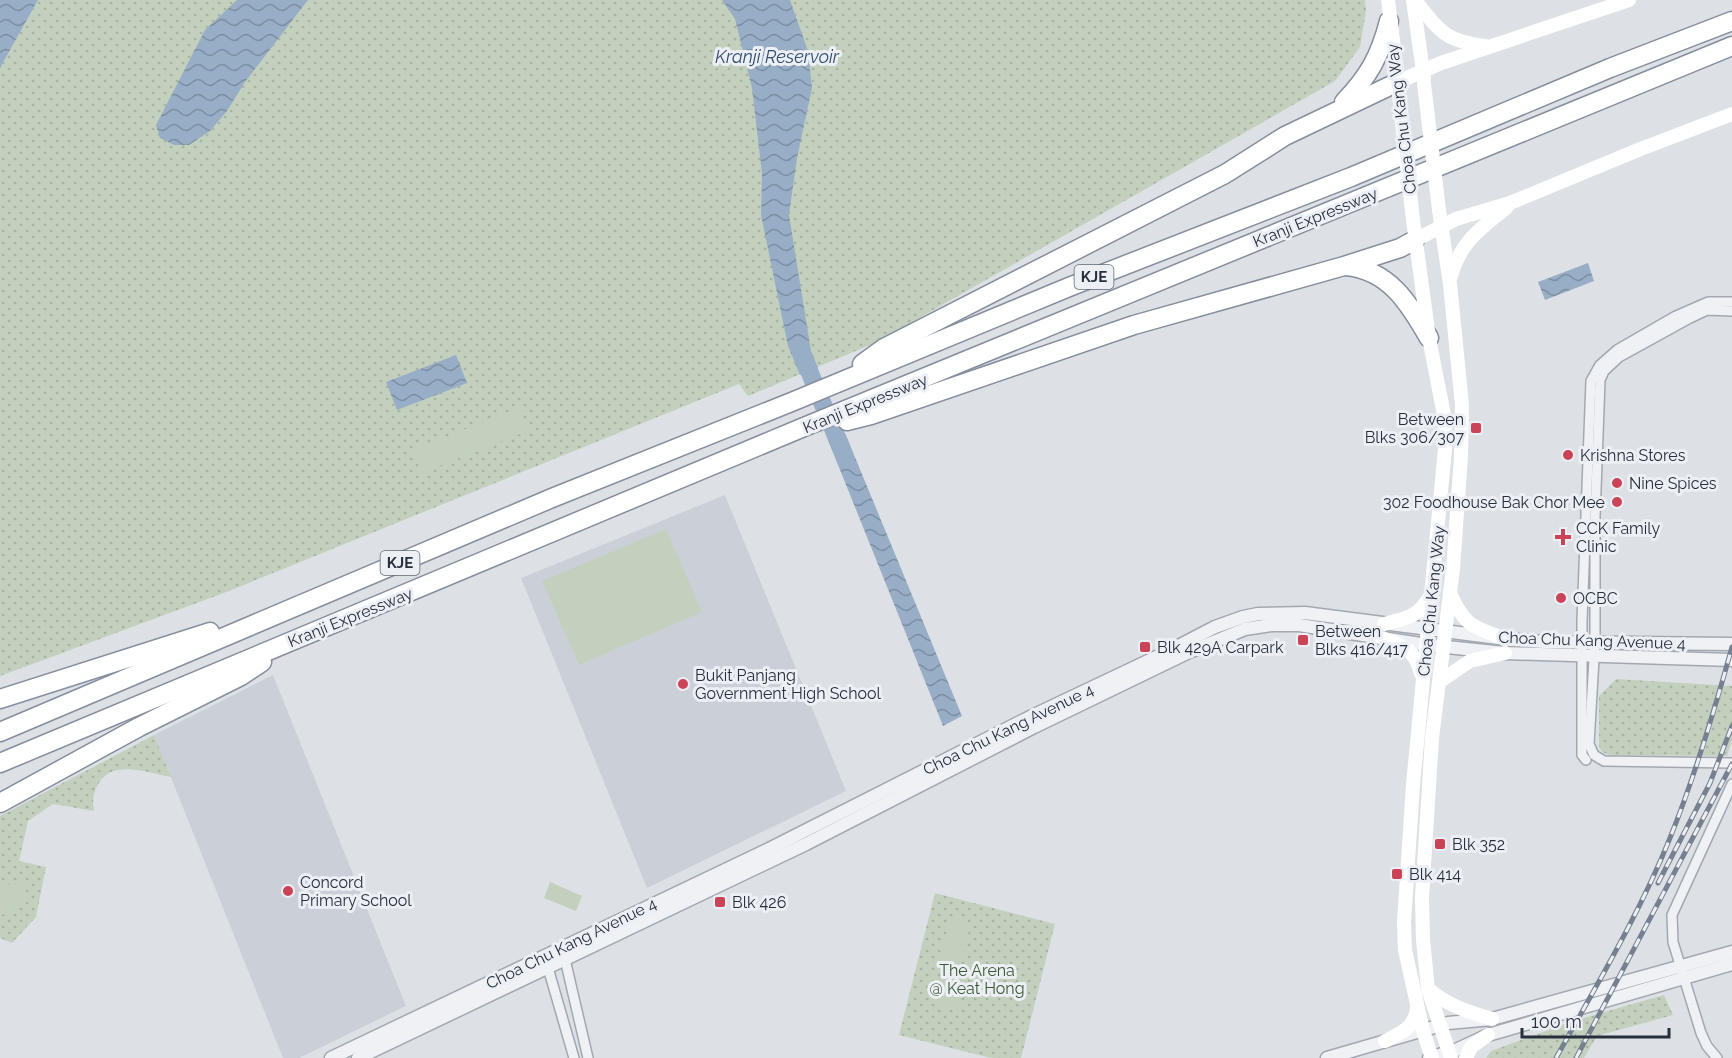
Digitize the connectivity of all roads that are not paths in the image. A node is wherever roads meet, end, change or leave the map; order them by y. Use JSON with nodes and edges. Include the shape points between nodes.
{"nodes":[{"id":1,"x":1388,"y":0,"type":"edge"},
{"id":2,"x":1414,"y":0,"type":"edge"},
{"id":3,"x":1629,"y":0,"type":"edge"},
{"id":4,"x":1389,"y":21,"type":"junction"},
{"id":5,"x":1732,"y":21,"type":"edge"},
{"id":6,"x":1489,"y":46,"type":"junction"},
{"id":7,"x":1732,"y":46,"type":"edge"},
{"id":8,"x":1424,"y":77,"type":"junction"},
{"id":9,"x":1399,"y":88,"type":"junction"},
{"id":10,"x":1336,"y":110,"type":"junction"},
{"id":11,"x":1732,"y":114,"type":"edge"},
{"id":12,"x":1510,"y":203,"type":"junction"},
{"id":13,"x":1442,"y":226,"type":"junction"},
{"id":14,"x":1415,"y":240,"type":"junction"},
{"id":15,"x":1344,"y":266,"type":"junction"},
{"id":16,"x":1449,"y":284,"type":"junction"},
{"id":17,"x":1732,"y":302,"type":"edge"},
{"id":18,"x":1732,"y":310,"type":"edge"},
{"id":19,"x":1677,"y":316,"type":"junction"},
{"id":20,"x":1688,"y":319,"type":"junction"},
{"id":21,"x":1429,"y":338,"type":"junction"},
{"id":22,"x":1600,"y":380,"type":"junction"},
{"id":23,"x":838,"y":381,"type":"junction"},
{"id":24,"x":1590,"y":394,"type":"junction"},
{"id":25,"x":851,"y":414,"type":"junction"},
{"id":26,"x":1433,"y":592,"type":"junction"},
{"id":27,"x":1450,"y":593,"type":"junction"},
{"id":28,"x":247,"y":628,"type":"junction"},
{"id":29,"x":1428,"y":629,"type":"junction"},
{"id":30,"x":1383,"y":631,"type":"junction"},
{"id":31,"x":1444,"y":631,"type":"junction"},
{"id":32,"x":299,"y":638,"type":"junction"},
{"id":33,"x":1582,"y":642,"type":"junction"},
{"id":34,"x":1595,"y":642,"type":"junction"},
{"id":35,"x":1732,"y":644,"type":"edge"},
{"id":36,"x":1426,"y":645,"type":"junction"},
{"id":37,"x":1443,"y":646,"type":"junction"},
{"id":38,"x":1505,"y":646,"type":"junction"},
{"id":39,"x":1588,"y":656,"type":"junction"},
{"id":40,"x":1732,"y":660,"type":"edge"},
{"id":41,"x":1423,"y":682,"type":"junction"},
{"id":42,"x":1439,"y":682,"type":"junction"},
{"id":43,"x":0,"y":699,"type":"edge"},
{"id":44,"x":0,"y":732,"type":"edge"},
{"id":45,"x":1586,"y":760,"type":"dead end"},
{"id":46,"x":0,"y":763,"type":"edge"},
{"id":47,"x":1732,"y":763,"type":"edge"},
{"id":48,"x":1732,"y":784,"type":"edge"},
{"id":49,"x":0,"y":803,"type":"edge"},
{"id":50,"x":562,"y":947,"type":"junction"},
{"id":51,"x":1732,"y":952,"type":"edge"},
{"id":52,"x":544,"y":956,"type":"junction"},
{"id":53,"x":565,"y":959,"type":"junction"},
{"id":54,"x":1732,"y":964,"type":"edge"},
{"id":55,"x":548,"y":969,"type":"junction"},
{"id":56,"x":1682,"y":971,"type":"junction"},
{"id":57,"x":1428,"y":989,"type":"junction"},
{"id":58,"x":1417,"y":1003,"type":"junction"},
{"id":59,"x":1492,"y":1019,"type":"junction"},
{"id":60,"x":1440,"y":1026,"type":"junction"},
{"id":61,"x":1423,"y":1031,"type":"junction"},
{"id":62,"x":1488,"y":1035,"type":"junction"},
{"id":63,"x":1385,"y":1041,"type":"junction"},
{"id":64,"x":1450,"y":1055,"type":"edge"},
{"id":65,"x":330,"y":1058,"type":"edge"},
{"id":66,"x":358,"y":1058,"type":"edge"},
{"id":67,"x":574,"y":1058,"type":"edge"},
{"id":68,"x":588,"y":1058,"type":"edge"},
{"id":69,"x":1326,"y":1058,"type":"edge"},
{"id":70,"x":1431,"y":1058,"type":"edge"},
{"id":71,"x":1466,"y":1058,"type":"edge"},
{"id":72,"x":1717,"y":1058,"type":"edge"}],
"edges":[{"from":1,"to":4,"type":"main road","name":"Choa Chu Kang Way"},
{"from":2,"to":6,"type":"main road","via":[[1455,41]]},
{"from":2,"to":8,"type":"main road","name":"Choa Chu Kang Way"},
{"from":3,"to":6,"type":"main road"},
{"from":4,"to":9,"type":"main road","name":"Choa Chu Kang Way"},
{"from":4,"to":10,"type":"highway","via":[[1381,50],[1365,80]]},
{"from":5,"to":23,"type":"highway","name":"Kranji Expressway","number":"KJE"},
{"from":6,"to":8,"type":"main road"},
{"from":7,"to":25,"type":"highway","name":"Kranji Expressway","number":"KJE","via":[[1469,152]]},
{"from":8,"to":9,"type":"main road"},
{"from":8,"to":13,"type":"main road","name":"Choa Chu Kang Way","bridge":true},
{"from":9,"to":10,"type":"highway"},
{"from":9,"to":14,"type":"main road","name":"Choa Chu Kang Way","bridge":true},
{"from":10,"to":23,"type":"highway","via":[[1285,136],[1226,174],[884,348]]},
{"from":11,"to":12,"type":"main road"},
{"from":12,"to":13,"type":"main road"},
{"from":12,"to":16,"type":"main road","via":[[1464,245]]},
{"from":13,"to":14,"type":"main road"},
{"from":13,"to":16,"type":"main road","name":"Choa Chu Kang Way"},
{"from":14,"to":15,"type":"highway"},
{"from":14,"to":21,"type":"main road","name":"Choa Chu Kang Way"},
{"from":15,"to":21,"type":"highway","via":[[1360,267],[1392,285]]},
{"from":15,"to":25,"type":"highway","via":[[1134,325]]},
{"from":16,"to":27,"type":"main road","name":"Choa Chu Kang Way","via":[[1462,405]]},
{"from":17,"to":19,"type":"street","via":[[1708,302]]},
{"from":18,"to":20,"type":"street","via":[[1707,310]]},
{"from":19,"to":20,"type":"street"},
{"from":19,"to":24,"type":"street","via":[[1606,358],[1591,381]]},
{"from":20,"to":22,"type":"street","via":[[1619,357]]},
{"from":21,"to":26,"type":"main road","name":"Choa Chu Kang Way","via":[[1445,420]]},
{"from":22,"to":24,"type":"street"},
{"from":22,"to":34,"type":"street"},
{"from":23,"to":28,"type":"highway","name":"Kranji Expressway","number":"KJE"},
{"from":24,"to":33,"type":"street"},
{"from":25,"to":32,"type":"highway","name":"Kranji Expressway","number":"KJE","via":[[781,437]]},
{"from":26,"to":29,"type":"main road","name":"Choa Chu Kang Way"},
{"from":26,"to":30,"type":"main road","via":[[1416,614]]},
{"from":27,"to":31,"type":"main road","name":"Choa Chu Kang Way"},
{"from":27,"to":38,"type":"main road","via":[[1464,619]]},
{"from":28,"to":43,"type":"highway","via":[[234,624]]},
{"from":28,"to":44,"type":"highway","name":"Kranji Expressway","number":"KJE"},
{"from":29,"to":30,"type":"street","name":"Choa Chu Kang Avenue 4"},
{"from":29,"to":31,"type":"street","name":"Choa Chu Kang Avenue 4"},
{"from":29,"to":36,"type":"main road","name":"Choa Chu Kang Way"},
{"from":30,"to":36,"type":"street","name":"Choa Chu Kang Avenue 4"},
{"from":30,"to":41,"type":"main road","via":[[1414,655]]},
{"from":30,"to":50,"type":"street","name":"Choa Chu Kang Avenue 4","via":[[1330,616],[1277,612],[1243,617],[1215,627],[767,850]]},
{"from":30,"to":53,"type":"street","name":"Choa Chu Kang Avenue 4","via":[[1270,625],[1235,632]]},
{"from":31,"to":37,"type":"main road","name":"Choa Chu Kang Way"},
{"from":31,"to":38,"type":"street","name":"Choa Chu Kang Avenue 4"},
{"from":32,"to":46,"type":"highway","name":"Kranji Expressway","number":"KJE"},
{"from":32,"to":49,"type":"highway","via":[[241,676]]},
{"from":33,"to":34,"type":"street","name":"Choa Chu Kang Avenue 4"},
{"from":33,"to":38,"type":"street","name":"Choa Chu Kang Avenue 4"},
{"from":33,"to":39,"type":"street"},
{"from":34,"to":35,"type":"street","name":"Choa Chu Kang Avenue 4"},
{"from":34,"to":39,"type":"street"},
{"from":36,"to":37,"type":"street","name":"Choa Chu Kang Avenue 4"},
{"from":36,"to":41,"type":"main road","name":"Choa Chu Kang Way"},
{"from":37,"to":38,"type":"street","name":"Choa Chu Kang Avenue 4"},
{"from":37,"to":42,"type":"main road","name":"Choa Chu Kang Way"},
{"from":38,"to":39,"type":"street","name":"Choa Chu Kang Avenue 4"},
{"from":38,"to":42,"type":"main road","via":[[1470,661]]},
{"from":39,"to":40,"type":"street","name":"Choa Chu Kang Avenue 4"},
{"from":39,"to":45,"type":"street","via":[[1582,754]]},
{"from":39,"to":47,"type":"street","via":[[1589,744],[1598,759]]},
{"from":41,"to":58,"type":"main road","name":"Choa Chu Kang Way","via":[[1404,922],[1405,950]]},
{"from":42,"to":57,"type":"main road","name":"Choa Chu Kang Way","via":[[1422,889]]},
{"from":48,"to":56,"type":"street","via":[[1672,915],[1673,942]]},
{"from":50,"to":52,"type":"street","name":"Choa Chu Kang Avenue 4"},
{"from":50,"to":53,"type":"street"},
{"from":51,"to":56,"type":"street"},
{"from":52,"to":55,"type":"street"},
{"from":52,"to":65,"type":"street","name":"Choa Chu Kang Avenue 4"},
{"from":53,"to":55,"type":"street","name":"Choa Chu Kang Avenue 4"},
{"from":53,"to":68,"type":"street"},
{"from":54,"to":56,"type":"street"},
{"from":55,"to":66,"type":"street","name":"Choa Chu Kang Avenue 4"},
{"from":55,"to":67,"type":"street"},
{"from":56,"to":59,"type":"street"},
{"from":56,"to":62,"type":"street"},
{"from":56,"to":72,"type":"street","via":[[1701,1033]]},
{"from":57,"to":59,"type":"main road","via":[[1454,1007]]},
{"from":57,"to":60,"type":"main road","name":"Choa Chu Kang Way"},
{"from":58,"to":61,"type":"main road","name":"Choa Chu Kang Way"},
{"from":58,"to":63,"type":"main road","via":[[1416,1018],[1407,1030]]},
{"from":59,"to":60,"type":"street"},
{"from":60,"to":61,"type":"street"},
{"from":60,"to":64,"type":"main road","name":"Choa Chu Kang Way"},
{"from":61,"to":63,"type":"street"},
{"from":61,"to":70,"type":"main road","name":"Choa Chu Kang Way"},
{"from":62,"to":64,"type":"street"},
{"from":62,"to":71,"type":"main road","via":[[1471,1047]]},
{"from":63,"to":69,"type":"street"},
{"from":64,"to":70,"type":"street"}]}
